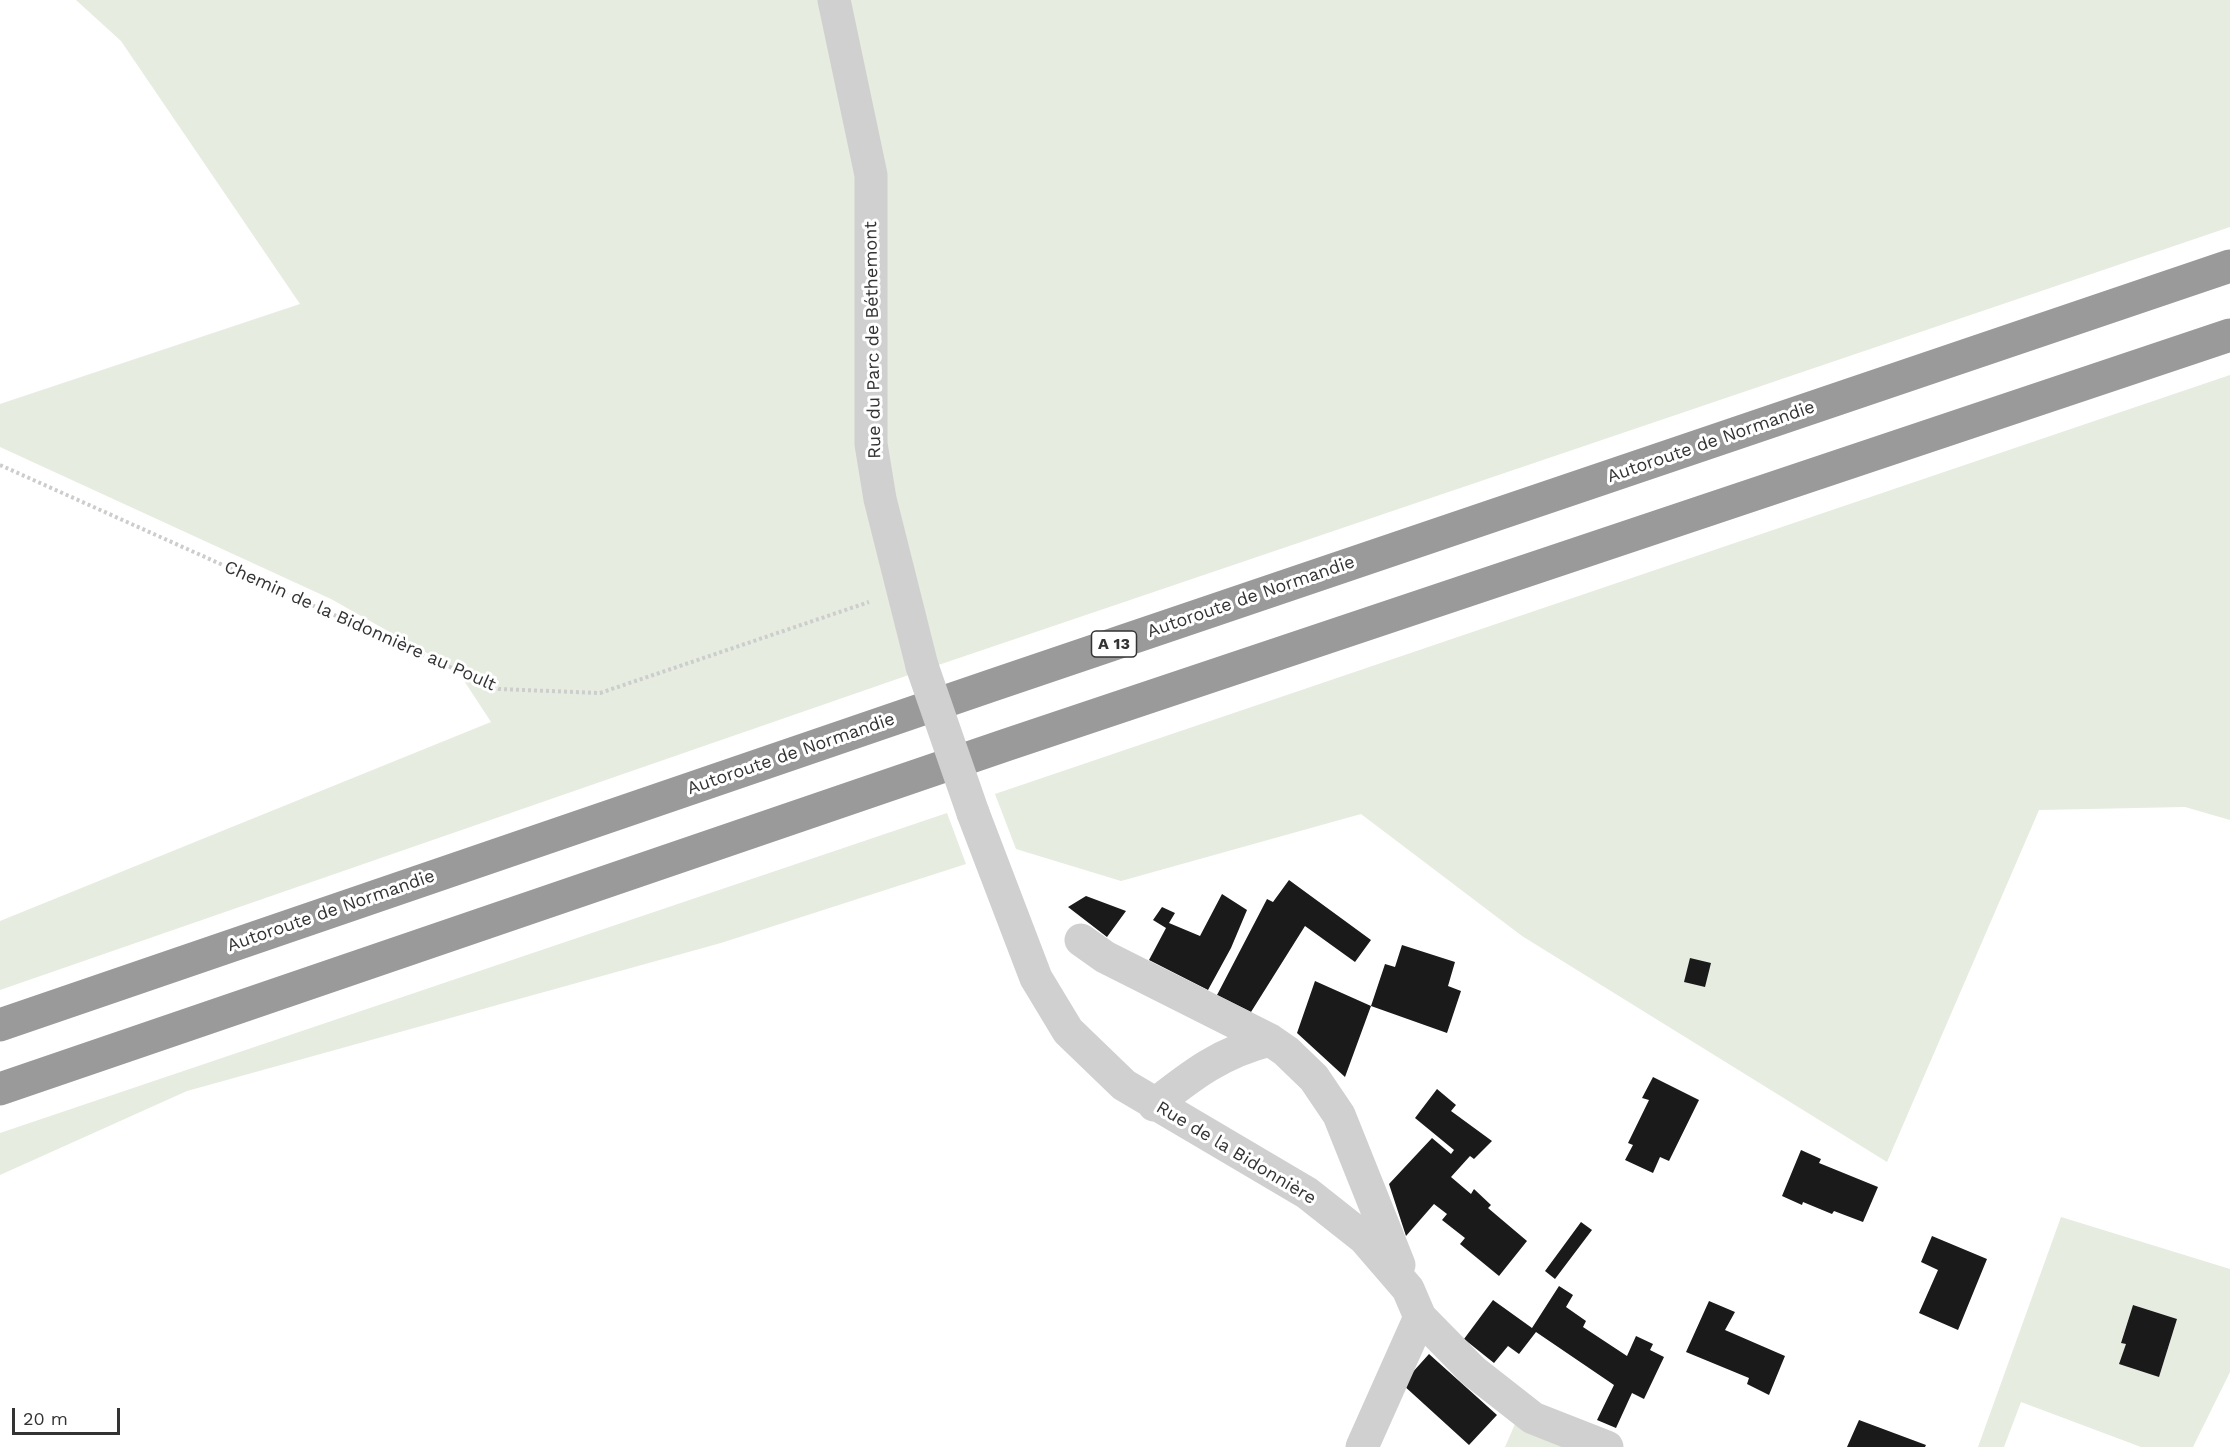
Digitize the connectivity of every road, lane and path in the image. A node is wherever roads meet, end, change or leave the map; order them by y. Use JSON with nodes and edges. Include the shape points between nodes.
{"nodes":[{"id":1,"x":834,"y":0,"type":"edge"},
{"id":2,"x":2230,"y":266,"type":"edge"},
{"id":3,"x":2230,"y":335,"type":"edge"},
{"id":4,"x":0,"y":465,"type":"edge"},
{"id":5,"x":904,"y":590,"type":"junction"},
{"id":6,"x":973,"y":813,"type":"joint"},
{"id":7,"x":1081,"y":940,"type":"dead end"},
{"id":8,"x":0,"y":1025,"type":"edge"},
{"id":9,"x":1270,"y":1040,"type":"junction"},
{"id":10,"x":0,"y":1089,"type":"edge"},
{"id":11,"x":1154,"y":1105,"type":"junction"},
{"id":12,"x":1414,"y":1303,"type":"junction"},
{"id":13,"x":1362,"y":1447,"type":"edge"},
{"id":14,"x":1607,"y":1447,"type":"edge"}],
"edges":[{"from":1,"to":5,"type":"street","name":"Rue du Parc de Béthemont","via":[[871,175],[871,444],[880,500]]},
{"from":2,"to":8,"type":"highway","name":"Autoroute de Normandie","number":"A 13"},
{"from":3,"to":10,"type":"highway","via":[[1006,745]]},
{"from":4,"to":5,"type":"path","name":"Chemin de la Bidonnière au Poult","via":[[499,689],[600,693]]},
{"from":5,"to":6,"type":"street","name":"Rue du Parc de Béthemont","bridge":true,"via":[[922,666]]},
{"from":6,"to":11,"type":"street","name":"Rue de la Bidonnière","via":[[1036,978],[1068,1031],[1124,1085]]},
{"from":7,"to":9,"type":"street","via":[[1105,957]]},
{"from":9,"to":11,"type":"street","via":[[1213,1062]]},
{"from":9,"to":12,"type":"street","via":[[1314,1078],[1339,1116]]},
{"from":11,"to":12,"type":"street","name":"Rue de la Bidonnière","via":[[1307,1193],[1364,1238]]},
{"from":12,"to":13,"type":"street"},
{"from":12,"to":14,"type":"street","name":"Rue de la Bidonnière","via":[[1473,1371],[1533,1418]]}]}
